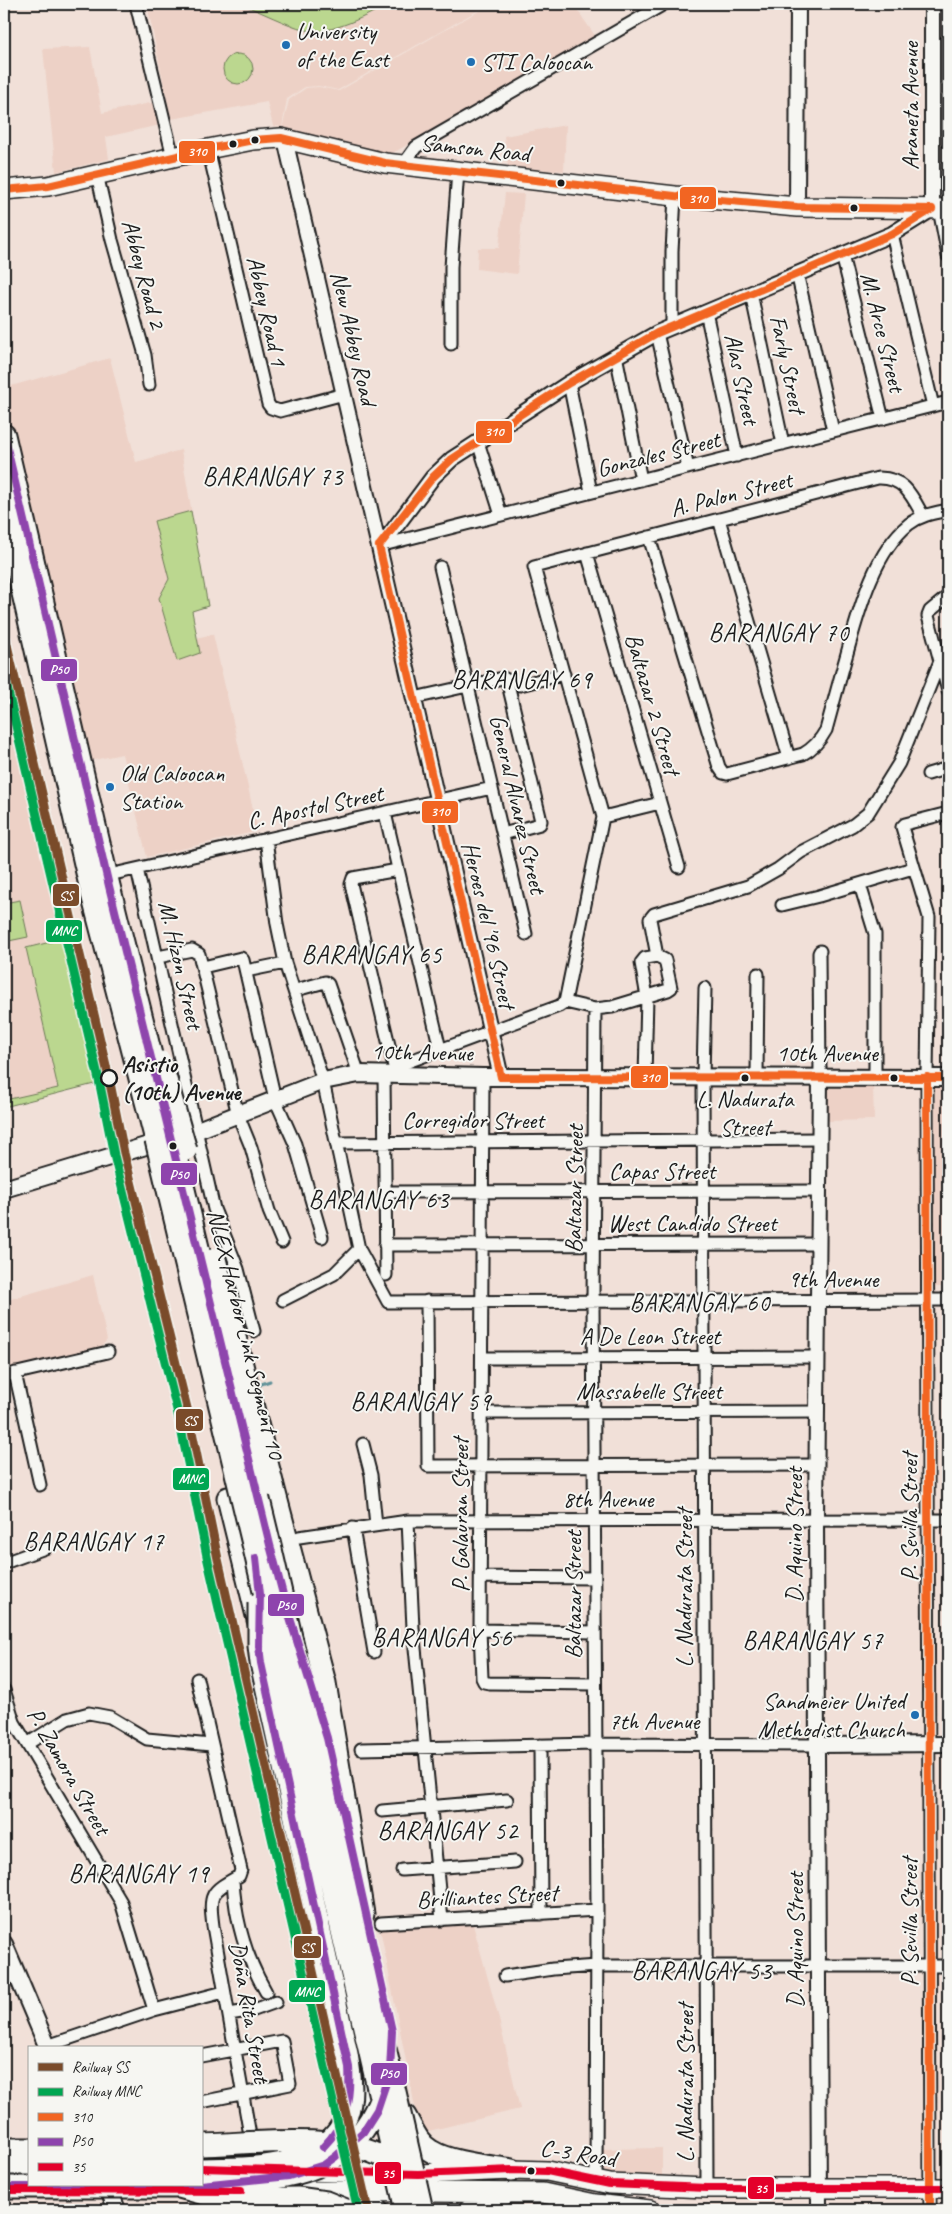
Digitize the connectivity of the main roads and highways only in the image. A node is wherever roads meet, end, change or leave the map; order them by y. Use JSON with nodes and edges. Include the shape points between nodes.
{"nodes":[{"id":1,"x":4,"y":190,"type":"edge"},
{"id":2,"x":940,"y":209,"type":"edge"},
{"id":3,"x":4,"y":435,"type":"edge"},
{"id":4,"x":4,"y":511,"type":"edge"},
{"id":5,"x":106,"y":883,"type":"junction"},
{"id":6,"x":948,"y":1078,"type":"edge"},
{"id":7,"x":4,"y":1190,"type":"edge"},
{"id":8,"x":262,"y":1547,"type":"junction"},
{"id":9,"x":4,"y":1944,"type":"edge"},
{"id":10,"x":371,"y":1959,"type":"junction"},
{"id":11,"x":342,"y":1965,"type":"junction"},
{"id":12,"x":48,"y":2046,"type":"edge"},
{"id":13,"x":369,"y":2074,"type":"junction"},
{"id":14,"x":406,"y":2116,"type":"junction"},
{"id":15,"x":202,"y":2145,"type":"edge"},
{"id":16,"x":4,"y":2149,"type":"edge"},
{"id":17,"x":28,"y":2149,"type":"edge"},
{"id":18,"x":4,"y":2166,"type":"edge"},
{"id":19,"x":28,"y":2167,"type":"edge"},
{"id":20,"x":202,"y":2168,"type":"edge"},
{"id":21,"x":202,"y":2168,"type":"edge"},
{"id":22,"x":256,"y":2169,"type":"junction"},
{"id":23,"x":512,"y":2170,"type":"junction"},
{"id":24,"x":462,"y":2172,"type":"junction"},
{"id":25,"x":202,"y":2185,"type":"edge"},
{"id":26,"x":190,"y":2186,"type":"edge"},
{"id":27,"x":179,"y":2187,"type":"junction"},
{"id":28,"x":4,"y":2188,"type":"edge"},
{"id":29,"x":108,"y":2188,"type":"edge"},
{"id":30,"x":939,"y":2188,"type":"edge"},
{"id":31,"x":463,"y":2191,"type":"junction"},
{"id":32,"x":513,"y":2191,"type":"junction"},
{"id":33,"x":309,"y":2192,"type":"junction"},
{"id":34,"x":398,"y":2192,"type":"edge"},
{"id":35,"x":421,"y":2192,"type":"edge"},
{"id":36,"x":117,"y":2210,"type":"edge"},
{"id":37,"x":346,"y":2210,"type":"edge"},
{"id":38,"x":378,"y":2210,"type":"edge"},
{"id":39,"x":400,"y":2210,"type":"edge"},
{"id":40,"x":427,"y":2210,"type":"edge"},
{"id":41,"x":435,"y":2210,"type":"edge"},
{"id":42,"x":469,"y":2210,"type":"edge"},
{"id":43,"x":650,"y":2210,"type":"edge"}],
"edges":[{"from":1,"to":2,"type":"main road","name":"Samson Road","via":[[48,186],[253,140],[285,139],[403,165],[675,196],[797,207]]},
{"from":3,"to":5,"type":"highway","name":"NLEX Harbor Link Segment 10"},
{"from":4,"to":5,"type":"highway","name":"NLEX Harbor Link Segment 10"},
{"from":5,"to":8,"type":"highway","name":"NLEX Harbor Link Segment 10","bridge":true,"via":[[156,1140]]},
{"from":5,"to":10,"type":"highway","bridge":true,"via":[[138,975],[325,1684]]},
{"from":5,"to":11,"type":"highway","via":[[168,1252]]},
{"from":6,"to":7,"type":"main road","name":"10th Avenue","via":[[359,1074],[323,1081],[195,1131]]},
{"from":8,"to":20,"type":"highway","bridge":true,"via":[[261,1663],[347,2054],[350,2098],[346,2116],[338,2130],[315,2152],[267,2166]]},
{"from":8,"to":25,"type":"highway","bridge":true,"via":[[285,1602],[328,1738],[392,2031],[390,2071],[377,2110],[363,2132],[324,2165],[289,2176]]},
{"from":8,"to":34,"type":"highway","bridge":true},
{"from":8,"to":35,"type":"highway","bridge":true},
{"from":9,"to":12,"type":"main road"},
{"from":10,"to":11,"type":"highway"},
{"from":10,"to":14,"type":"highway"},
{"from":11,"to":13,"type":"highway"},
{"from":13,"to":22,"type":"highway","via":[[360,2116],[350,2134],[334,2150],[315,2160],[292,2166]]},
{"from":13,"to":34,"type":"highway"},
{"from":14,"to":23,"type":"highway","via":[[419,2140],[431,2151],[459,2161]]},
{"from":14,"to":35,"type":"highway"},
{"from":15,"to":41,"type":"highway","bridge":true,"via":[[346,2144],[370,2151],[398,2166],[419,2186]]},
{"from":16,"to":17,"type":"highway"},
{"from":18,"to":19,"type":"highway"},
{"from":21,"to":22,"type":"main road","name":"C-3 Road"},
{"from":22,"to":34,"type":"main road","name":"C-3 Road"},
{"from":23,"to":24,"type":"main road","name":"C-3 Road"},
{"from":23,"to":30,"type":"main road","name":"C-3 Road","via":[[547,2171],[628,2186]]},
{"from":24,"to":31,"type":"main road"},
{"from":24,"to":35,"type":"main road","name":"C-3 Road"},
{"from":26,"to":27,"type":"highway","bridge":true},
{"from":27,"to":28,"type":"highway","bridge":true},
{"from":27,"to":37,"type":"highway","bridge":true,"via":[[211,2196],[297,2198],[326,2202]]},
{"from":28,"to":29,"type":"main road","name":"C-3 Road"},
{"from":29,"to":33,"type":"main road","name":"C-3 Road"},
{"from":29,"to":36,"type":"main road"},
{"from":31,"to":32,"type":"main road","name":"C-3 Road"},
{"from":31,"to":35,"type":"main road","name":"C-3 Road"},
{"from":32,"to":42,"type":"main road"},
{"from":32,"to":43,"type":"main road","name":"C-3 Road","via":[[568,2196],[595,2204]]},
{"from":33,"to":34,"type":"main road","name":"C-3 Road"},
{"from":33,"to":38,"type":"main road","via":[[356,2201]]},
{"from":34,"to":35,"type":"main road","name":"C-3 Road"},
{"from":34,"to":39,"type":"main road"},
{"from":35,"to":40,"type":"main road"}]}
